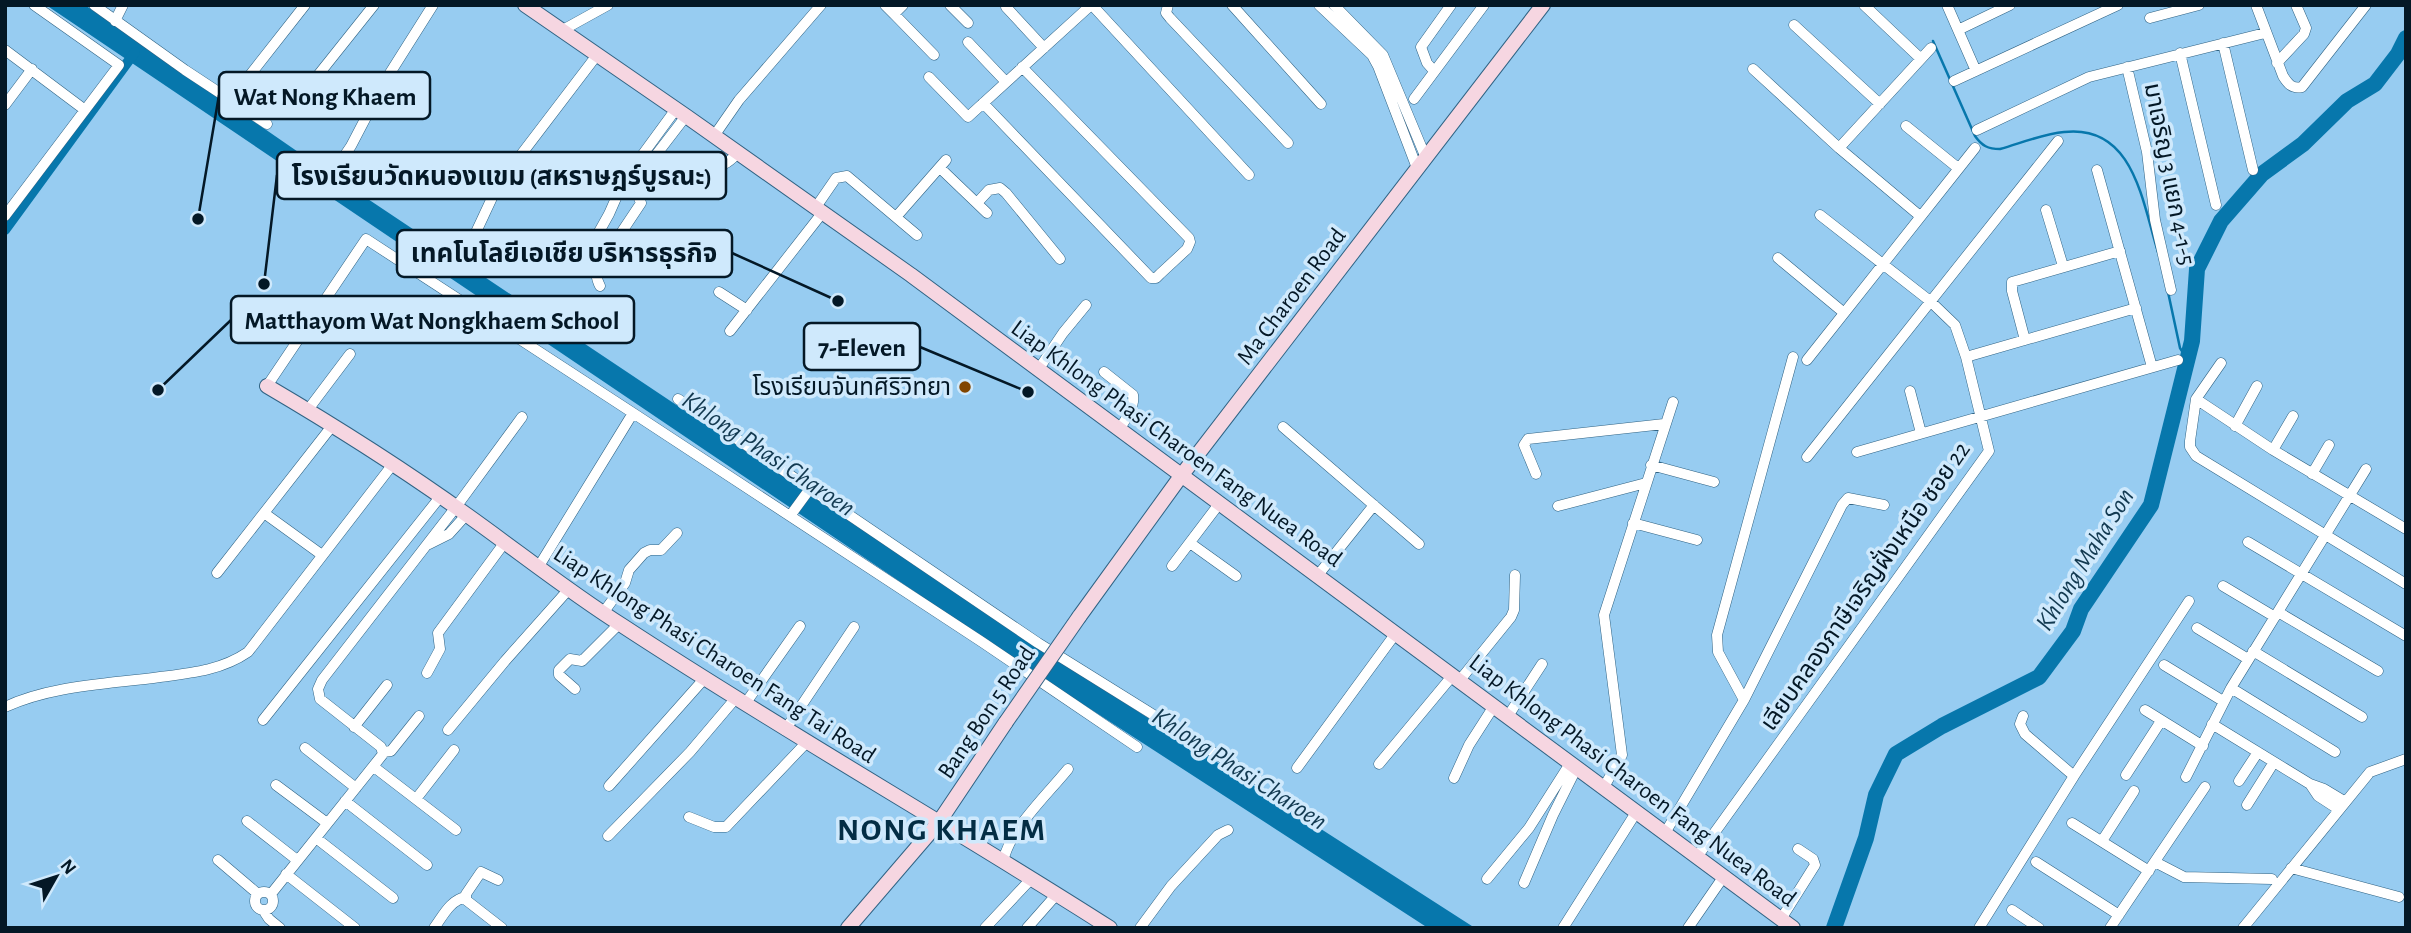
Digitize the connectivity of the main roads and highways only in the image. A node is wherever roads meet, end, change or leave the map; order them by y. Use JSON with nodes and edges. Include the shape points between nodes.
{"nodes":[{"id":1,"x":525,"y":5,"type":"edge"},
{"id":2,"x":1543,"y":5,"type":"edge"},
{"id":3,"x":267,"y":386,"type":"road end"},
{"id":4,"x":1181,"y":477,"type":"junction"},
{"id":5,"x":1079,"y":617,"type":"joint"},
{"id":6,"x":939,"y":822,"type":"junction"},
{"id":7,"x":1787,"y":923,"type":"edge"},
{"id":8,"x":848,"y":928,"type":"edge"},
{"id":9,"x":1110,"y":928,"type":"edge"}],
"edges":[{"from":1,"to":4,"type":"main road","name":"Liap Khlong Phasi Charoen Fang Nuea Road","via":[[820,210]]},
{"from":2,"to":4,"type":"main road","name":"Ma Charoen Road"},
{"from":3,"to":6,"type":"main road","name":"Liap Khlong Phasi Charoen Fang Tai Road","via":[[393,464],[619,624]]},
{"from":4,"to":5,"type":"main road","name":"Ma Charoen Road"},
{"from":4,"to":7,"type":"main road","name":"Liap Khlong Phasi Charoen Fang Nuea Road"},
{"from":5,"to":6,"type":"main road","name":"Bang Bon 5 Road","bridge":true},
{"from":6,"to":8,"type":"main road","name":"Bang Bon 5 Road"},
{"from":6,"to":9,"type":"main road","name":"Liap Khlong Phasi Charoen Fang Tai Road"}]}
